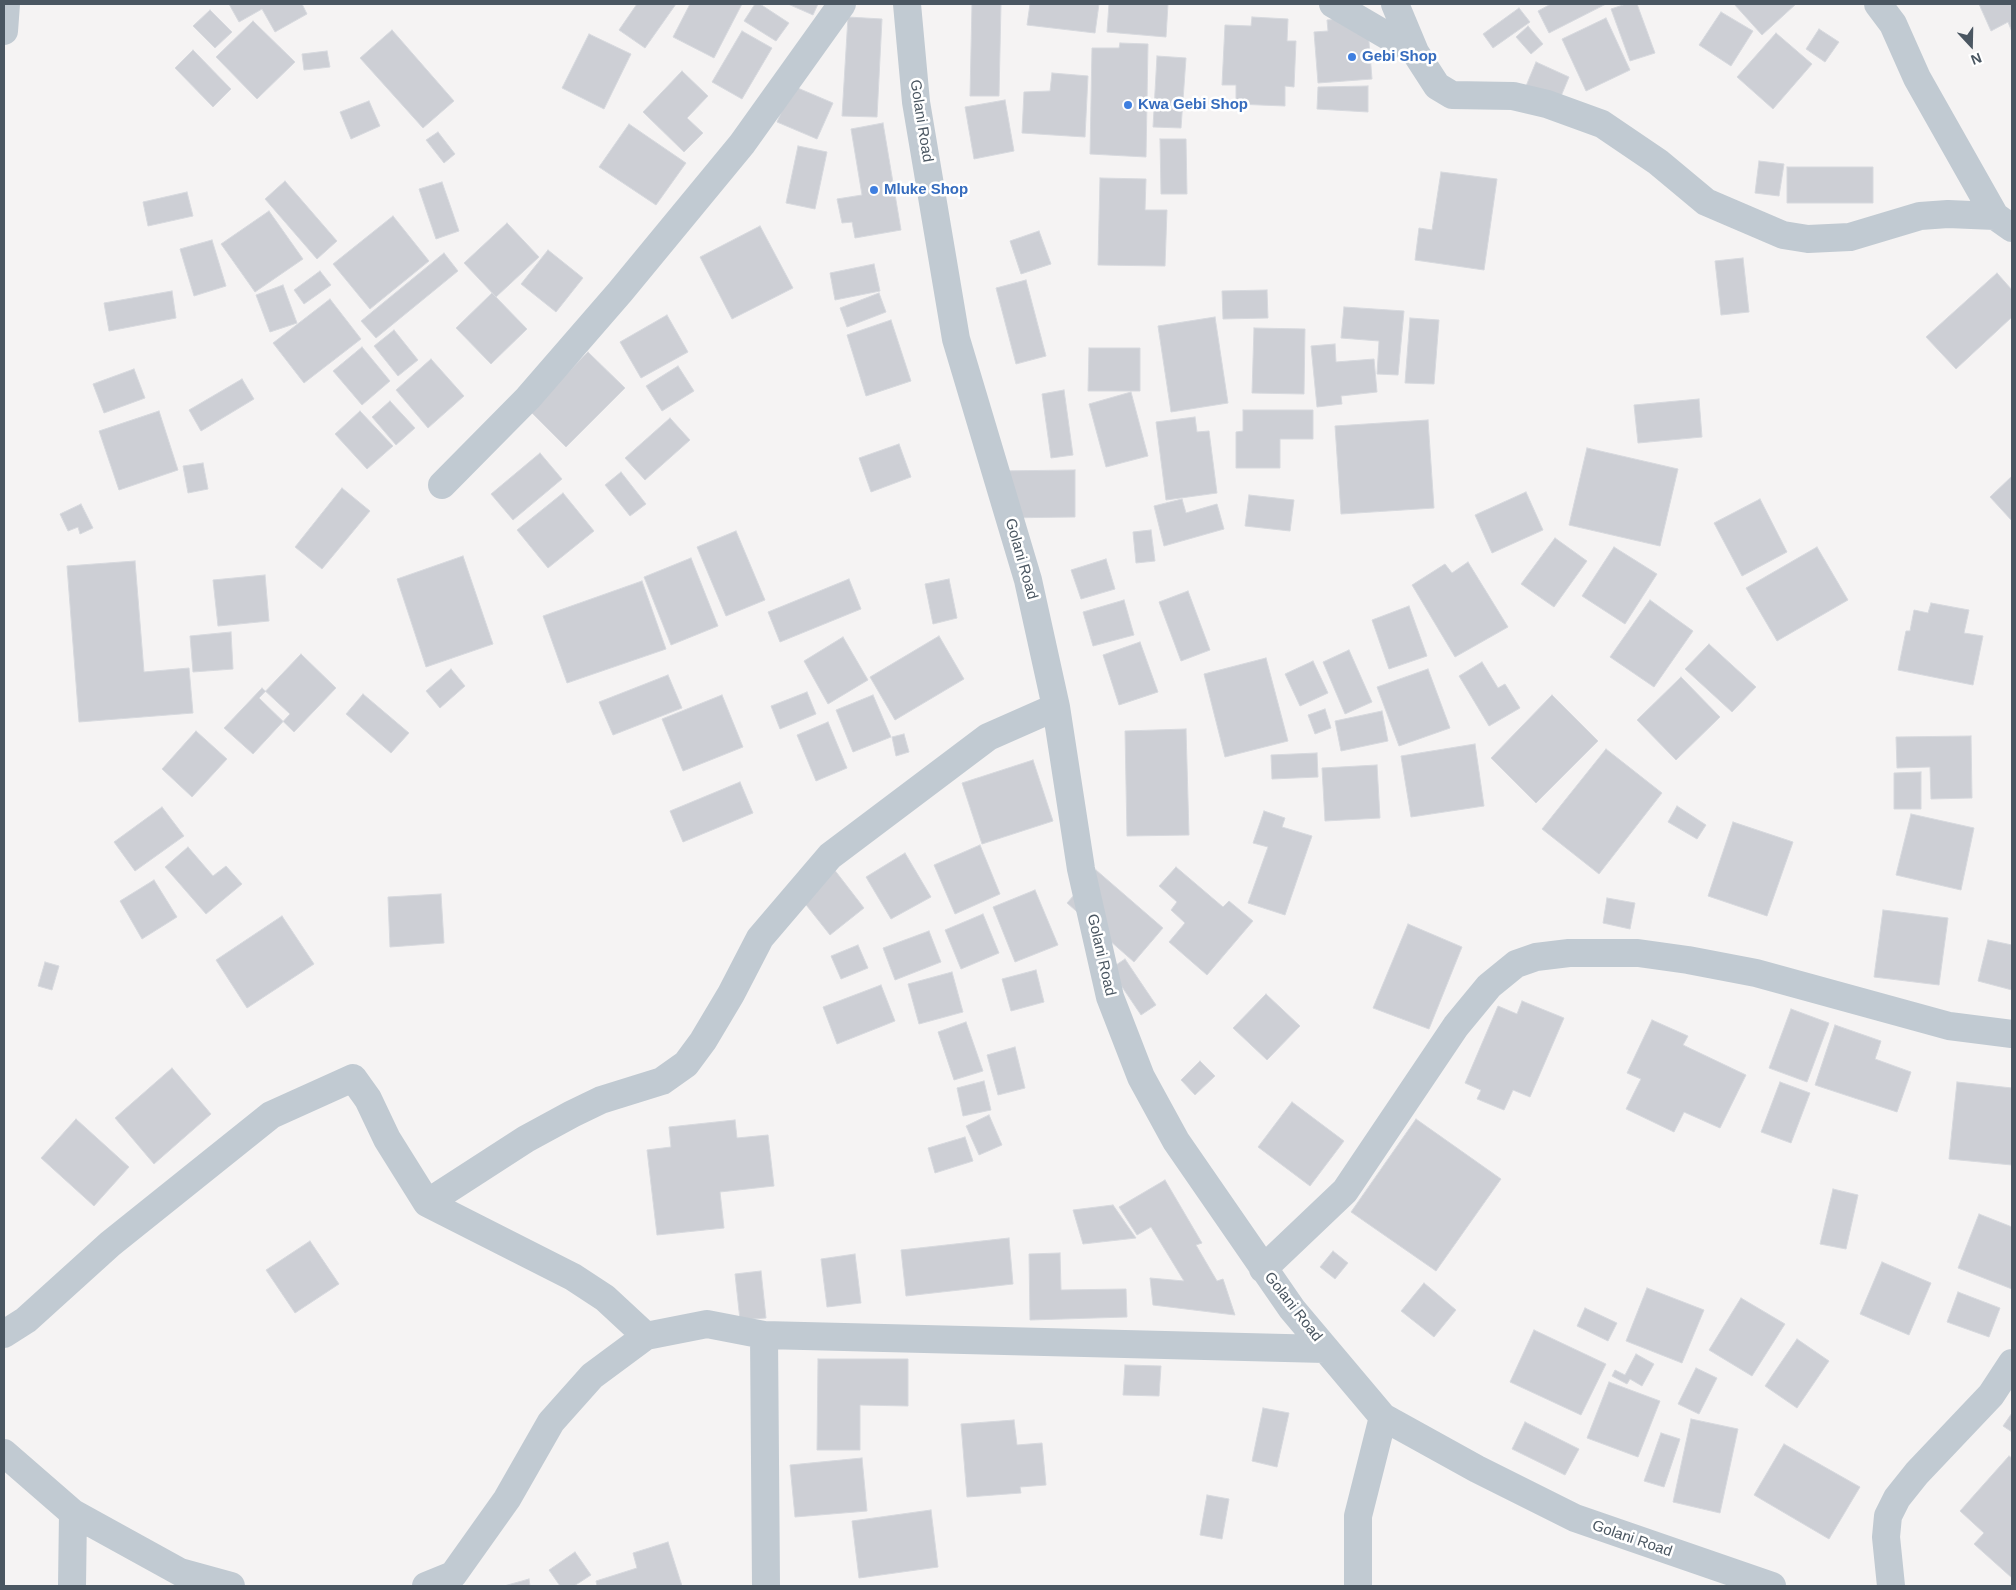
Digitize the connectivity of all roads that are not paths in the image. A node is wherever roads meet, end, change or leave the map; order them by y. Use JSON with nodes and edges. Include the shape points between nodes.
{"nodes":[{"id":1,"x":6,"y":4,"type":"edge"},
{"id":2,"x":842,"y":4,"type":"edge"},
{"id":3,"x":907,"y":4,"type":"edge"},
{"id":4,"x":1333,"y":4,"type":"edge"},
{"id":5,"x":1395,"y":4,"type":"edge"},
{"id":6,"x":1878,"y":4,"type":"edge"},
{"id":7,"x":4,"y":31,"type":"edge"},
{"id":8,"x":1414,"y":52,"type":"junction"},
{"id":9,"x":2004,"y":222,"type":"edge"},
{"id":10,"x":442,"y":484,"type":"dead end"},
{"id":11,"x":1056,"y":707,"type":"junction"},
{"id":12,"x":2012,"y":1034,"type":"edge"},
{"id":13,"x":427,"y":1203,"type":"junction"},
{"id":14,"x":1263,"y":1269,"type":"junction"},
{"id":15,"x":4,"y":1334,"type":"edge"},
{"id":16,"x":764,"y":1335,"type":"junction"},
{"id":17,"x":646,"y":1336,"type":"junction"},
{"id":18,"x":1325,"y":1349,"type":"junction"},
{"id":19,"x":2012,"y":1363,"type":"edge"},
{"id":20,"x":1383,"y":1417,"type":"junction"},
{"id":21,"x":4,"y":1453,"type":"edge"},
{"id":22,"x":73,"y":1513,"type":"junction"},
{"id":23,"x":72,"y":1586,"type":"edge"},
{"id":24,"x":231,"y":1586,"type":"edge"},
{"id":25,"x":426,"y":1586,"type":"edge"},
{"id":26,"x":766,"y":1586,"type":"edge"},
{"id":27,"x":1358,"y":1586,"type":"edge"},
{"id":28,"x":1772,"y":1586,"type":"edge"},
{"id":29,"x":1891,"y":1586,"type":"edge"}],
"edges":[{"from":1,"to":7,"type":"street"},
{"from":2,"to":10,"type":"street","via":[[742,144],[620,292],[528,398]]},
{"from":3,"to":11,"type":"street","name":"Golani Road","via":[[916,102],[956,339],[1028,580]]},
{"from":4,"to":8,"type":"street"},
{"from":5,"to":8,"type":"street"},
{"from":6,"to":9,"type":"street","via":[[1893,24],[1917,78]]},
{"from":8,"to":9,"type":"street","via":[[1437,86],[1452,95],[1513,96],[1547,104],[1602,124],[1658,162],[1706,202],[1783,235],[1850,237],[1920,216],[1948,214]]},
{"from":11,"to":13,"type":"street","via":[[988,737],[830,856],[760,938],[731,994],[686,1064],[662,1081],[601,1100],[572,1114],[526,1139]]},
{"from":11,"to":14,"type":"street","name":"Golani Road","via":[[1081,869],[1110,997],[1141,1077],[1176,1141]]},
{"from":12,"to":14,"type":"street","via":[[1949,1026],[1756,973],[1688,960],[1638,952],[1536,957],[1516,964],[1489,986],[1456,1026],[1345,1191]]},
{"from":13,"to":15,"type":"street","via":[[354,1078],[271,1115],[110,1244],[26,1320]]},
{"from":13,"to":17,"type":"street","via":[[573,1276],[605,1298]]},
{"from":14,"to":18,"type":"street","name":"Golani Road"},
{"from":16,"to":17,"type":"street","via":[[707,1324]]},
{"from":16,"to":18,"type":"street"},
{"from":16,"to":26,"type":"street"},
{"from":17,"to":25,"type":"street","via":[[592,1376],[551,1422],[507,1499],[453,1575]]},
{"from":18,"to":20,"type":"street","name":"Golani Road"},
{"from":19,"to":29,"type":"street","via":[[1991,1395],[1897,1498],[1888,1516],[1886,1537]]},
{"from":20,"to":27,"type":"street","via":[[1358,1516]]},
{"from":20,"to":28,"type":"street","name":"Golani Road","via":[[1575,1518]]},
{"from":21,"to":22,"type":"street"},
{"from":22,"to":23,"type":"street"},
{"from":22,"to":24,"type":"street","via":[[180,1572]]}]}
